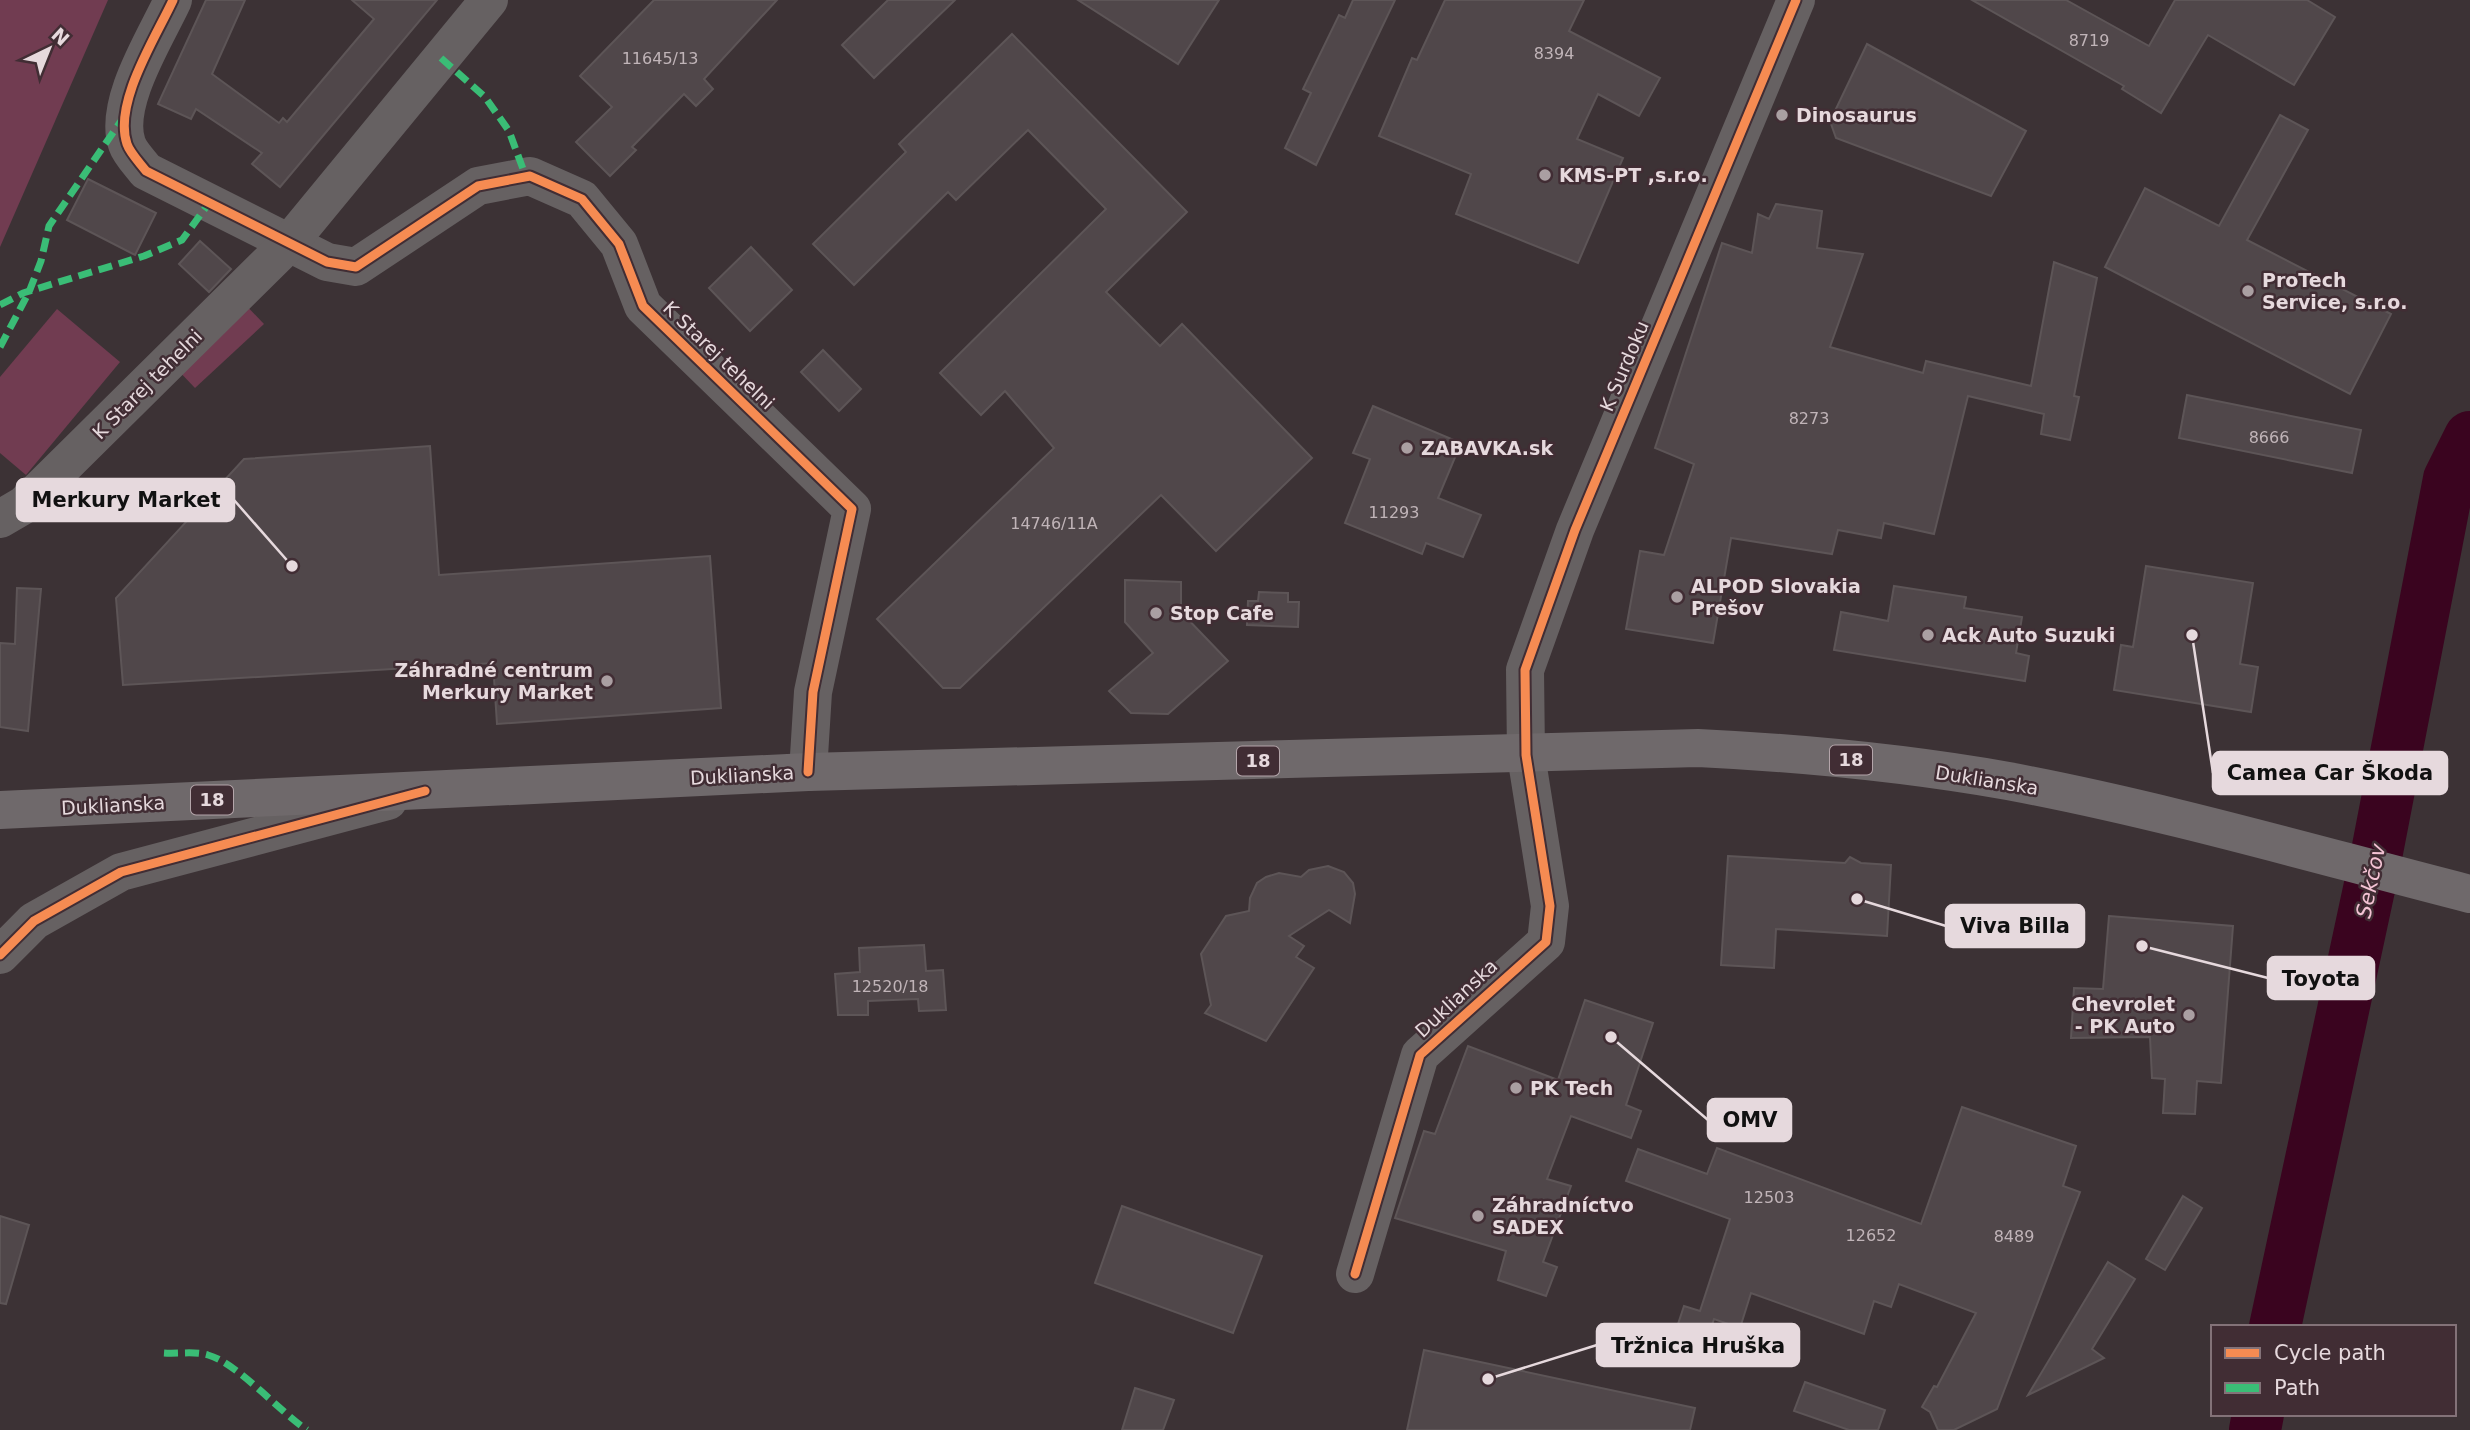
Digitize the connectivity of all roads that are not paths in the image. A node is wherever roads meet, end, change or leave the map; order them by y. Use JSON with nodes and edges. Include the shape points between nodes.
{"nodes":[{"id":1,"x":173,"y":0,"type":"edge"},
{"id":2,"x":489,"y":0,"type":"edge"},
{"id":3,"x":1796,"y":0,"type":"edge"},
{"id":4,"x":289,"y":243,"type":"junction"},
{"id":5,"x":0,"y":519,"type":"edge"},
{"id":6,"x":1527,"y":755,"type":"junction"},
{"id":7,"x":808,"y":772,"type":"junction"},
{"id":8,"x":425,"y":791,"type":"junction"},
{"id":9,"x":0,"y":810,"type":"edge"},
{"id":10,"x":2470,"y":894,"type":"edge"},
{"id":11,"x":0,"y":955,"type":"edge"},
{"id":12,"x":1355,"y":1274,"type":"dead end"}],
"edges":[{"from":1,"to":4,"type":"street","name":"K Starej tehelni","via":[[122,118],[127,146],[146,171]]},
{"from":2,"to":4,"type":"street","name":"K Starej tehelni"},
{"from":3,"to":6,"type":"street","name":"K Surdoku","via":[[1571,540],[1525,670]]},
{"from":4,"to":5,"type":"street","name":"K Starej tehelni","via":[[24,505]]},
{"from":4,"to":7,"type":"street","name":"K Starej tehelni","via":[[327,261],[356,267],[478,186],[530,176],[582,199],[619,244],[643,306],[852,509],[813,692]]},
{"from":6,"to":7,"type":"main road","name":"Duklianska","number":"18"},
{"from":6,"to":10,"type":"main road","name":"Duklianska","number":"18","via":[[1698,748],[1836,758],[2007,781]]},
{"from":6,"to":12,"type":"street","name":"Duklianska","via":[[1550,906],[1546,942],[1420,1055]]},
{"from":7,"to":8,"type":"main road","name":"Duklianska","number":"18"},
{"from":8,"to":9,"type":"main road","name":"Duklianska","number":"18"},
{"from":8,"to":11,"type":"street","via":[[121,872],[34,921]]}]}
